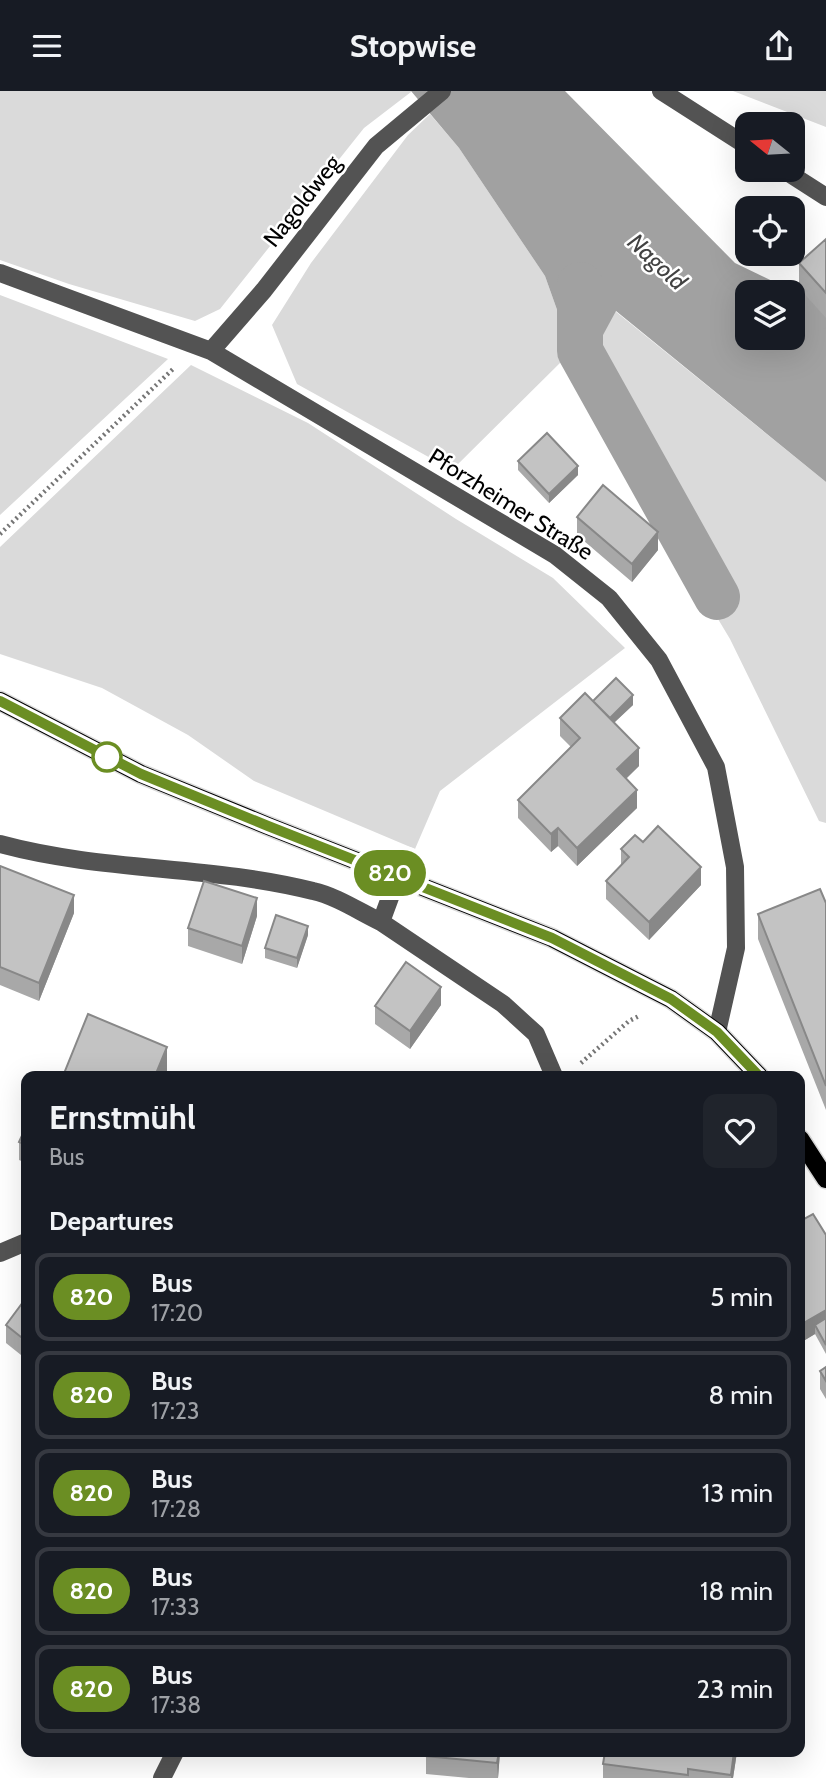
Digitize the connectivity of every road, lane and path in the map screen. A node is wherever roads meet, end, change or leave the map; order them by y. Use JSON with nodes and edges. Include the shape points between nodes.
{"nodes":[{"id":1,"x":442,"y":91,"type":"edge"},
{"id":2,"x":661,"y":91,"type":"edge"},
{"id":3,"x":735,"y":138,"type":"edge"},
{"id":4,"x":803,"y":182,"type":"edge"},
{"id":5,"x":826,"y":197,"type":"edge"},
{"id":6,"x":0,"y":273,"type":"edge"},
{"id":7,"x":211,"y":351,"type":"junction"},
{"id":8,"x":0,"y":534,"type":"edge"},
{"id":9,"x":0,"y":701,"type":"edge"},
{"id":10,"x":0,"y":844,"type":"edge"},
{"id":11,"x":398,"y":876,"type":"junction"},
{"id":12,"x":382,"y":922,"type":"junction"},
{"id":13,"x":671,"y":999,"type":"junction"},
{"id":14,"x":717,"y":1032,"type":"junction"},
{"id":15,"x":574,"y":1068,"type":"dead end"},
{"id":16,"x":552,"y":1071,"type":"edge"},
{"id":17,"x":754,"y":1071,"type":"edge"},
{"id":18,"x":805,"y":1147,"type":"edge"},
{"id":19,"x":826,"y":1179,"type":"edge"},
{"id":20,"x":21,"y":1244,"type":"edge"},
{"id":21,"x":0,"y":1253,"type":"edge"},
{"id":22,"x":172,"y":1757,"type":"edge"},
{"id":23,"x":162,"y":1778,"type":"edge"}],
"edges":[{"from":1,"to":7,"type":"street","name":"Nagoldweg","via":[[376,146]]},
{"from":2,"to":3,"type":"street"},
{"from":4,"to":5,"type":"street"},
{"from":6,"to":7,"type":"street","name":"Pforzheimer Straße"},
{"from":7,"to":8,"type":"path","via":[[178,364]]},
{"from":7,"to":14,"type":"street","name":"Pforzheimer Straße","via":[[555,555],[609,599],[659,660],[716,767],[735,867],[736,949]]},
{"from":9,"to":11,"type":"main road","via":[[141,774]]},
{"from":10,"to":12,"type":"street","via":[[41,855],[316,891]]},
{"from":11,"to":12,"type":"street"},
{"from":11,"to":13,"type":"main road","via":[[552,938]]},
{"from":12,"to":16,"type":"street","via":[[503,1004],[536,1034]]},
{"from":13,"to":14,"type":"main road"},
{"from":13,"to":15,"type":"path","via":[[629,1021]]},
{"from":14,"to":17,"type":"main road"},
{"from":18,"to":19,"type":"main road"},
{"from":20,"to":21,"type":"street"},
{"from":22,"to":23,"type":"street"}]}
